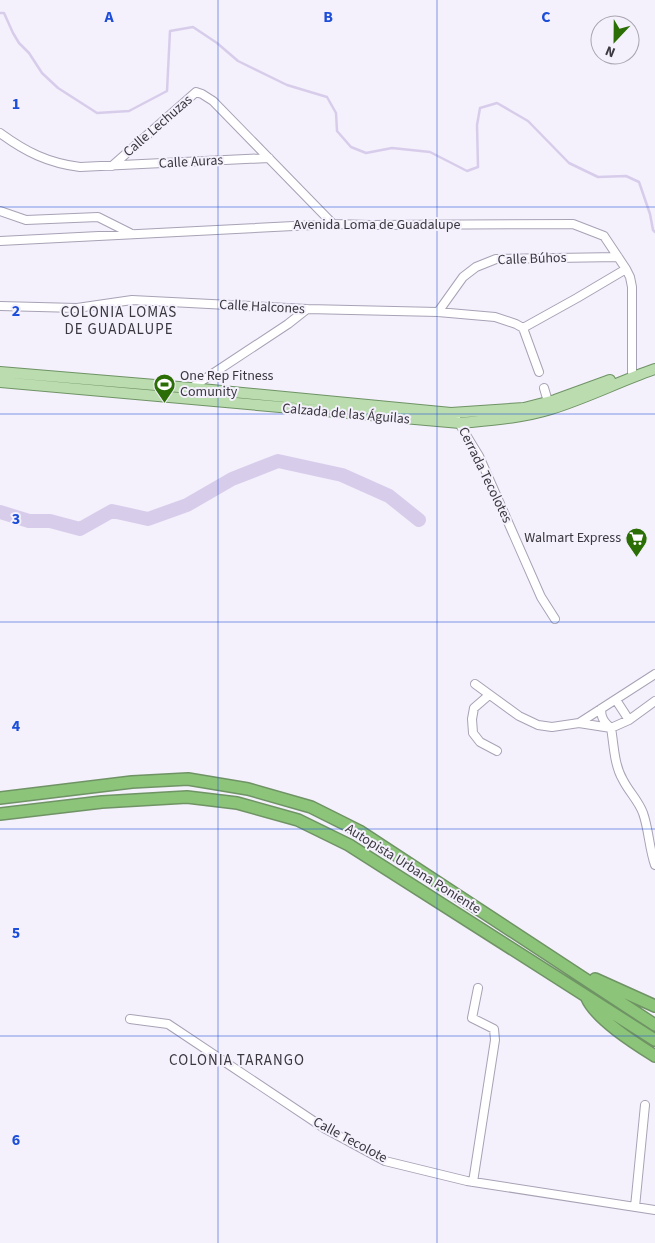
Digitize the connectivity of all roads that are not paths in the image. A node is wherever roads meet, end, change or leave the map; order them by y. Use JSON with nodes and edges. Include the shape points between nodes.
{"nodes":[{"id":1,"x":0,"y":133,"type":"edge"},
{"id":2,"x":269,"y":158,"type":"junction"},
{"id":3,"x":112,"y":166,"type":"junction"},
{"id":4,"x":0,"y":211,"type":"edge"},
{"id":5,"x":332,"y":224,"type":"junction"},
{"id":6,"x":131,"y":233,"type":"junction"},
{"id":7,"x":0,"y":241,"type":"edge"},
{"id":8,"x":618,"y":257,"type":"junction"},
{"id":9,"x":626,"y":268,"type":"junction"},
{"id":10,"x":0,"y":306,"type":"edge"},
{"id":11,"x":307,"y":309,"type":"junction"},
{"id":12,"x":438,"y":312,"type":"junction"},
{"id":13,"x":523,"y":328,"type":"junction"},
{"id":14,"x":655,"y":364,"type":"edge"},
{"id":15,"x":655,"y":369,"type":"edge"},
{"id":16,"x":0,"y":372,"type":"edge"},
{"id":17,"x":539,"y":372,"type":"dead end"},
{"id":18,"x":632,"y":374,"type":"junction"},
{"id":19,"x":0,"y":382,"type":"edge"},
{"id":20,"x":191,"y":388,"type":"junction"},
{"id":21,"x":544,"y":388,"type":"dead end"},
{"id":22,"x":182,"y":398,"type":"junction"},
{"id":23,"x":549,"y":406,"type":"junction"},
{"id":24,"x":451,"y":413,"type":"junction"},
{"id":25,"x":460,"y":423,"type":"junction"},
{"id":26,"x":555,"y":619,"type":"dead end"},
{"id":27,"x":655,"y":674,"type":"edge"},
{"id":28,"x":475,"y":684,"type":"dead end"},
{"id":29,"x":490,"y":695,"type":"junction"},
{"id":30,"x":616,"y":700,"type":"junction"},
{"id":31,"x":655,"y":701,"type":"edge"},
{"id":32,"x":600,"y":709,"type":"junction"},
{"id":33,"x":629,"y":720,"type":"junction"},
{"id":34,"x":579,"y":723,"type":"junction"},
{"id":35,"x":611,"y":728,"type":"junction"},
{"id":36,"x":497,"y":751,"type":"dead end"},
{"id":37,"x":0,"y":798,"type":"edge"},
{"id":38,"x":0,"y":814,"type":"edge"},
{"id":39,"x":655,"y":865,"type":"edge"},
{"id":40,"x":549,"y":956,"type":"junction"},
{"id":41,"x":478,"y":988,"type":"dead end"},
{"id":42,"x":587,"y":996,"type":"junction"},
{"id":43,"x":655,"y":1006,"type":"edge"},
{"id":44,"x":130,"y":1019,"type":"dead end"},
{"id":45,"x":655,"y":1025,"type":"edge"},
{"id":46,"x":655,"y":1040,"type":"edge"},
{"id":47,"x":655,"y":1056,"type":"edge"},
{"id":48,"x":645,"y":1105,"type":"dead end"},
{"id":49,"x":473,"y":1182,"type":"junction"},
{"id":50,"x":635,"y":1207,"type":"junction"},
{"id":51,"x":655,"y":1210,"type":"edge"}],
"edges":[{"from":1,"to":3,"type":"street","name":"Calle Lechuzas","via":[[33,155],[59,164]]},
{"from":2,"to":3,"type":"street","name":"Calle Auras"},
{"from":2,"to":3,"type":"street","name":"Calle Lechuzas","via":[[213,101],[196,92]]},
{"from":2,"to":5,"type":"street","name":"Calle Lechuzas"},
{"from":4,"to":6,"type":"street","via":[[26,220],[98,217]]},
{"from":5,"to":6,"type":"street","name":"Avenida Loma de Guadalupe"},
{"from":5,"to":8,"type":"street","name":"Avenida Loma de Guadalupe","via":[[573,224],[604,236]]},
{"from":6,"to":7,"type":"street","name":"Avenida Loma de Guadalupe"},
{"from":8,"to":9,"type":"street","name":"Avenida Loma de Guadalupe"},
{"from":8,"to":12,"type":"street","name":"Calle Búhos","via":[[496,259],[476,267],[463,277]]},
{"from":9,"to":13,"type":"street"},
{"from":9,"to":18,"type":"street","name":"Avenida Loma de Guadalupe","via":[[632,287]]},
{"from":10,"to":11,"type":"street","name":"Calle Halcones","via":[[77,308],[132,300]]},
{"from":11,"to":12,"type":"street","name":"Calle Halcones"},
{"from":11,"to":20,"type":"street"},
{"from":12,"to":13,"type":"street","name":"Calle Halcones","via":[[495,317]]},
{"from":13,"to":17,"type":"street"},
{"from":14,"to":18,"type":"main road","name":"Calzada de las Águilas"},
{"from":15,"to":18,"type":"main road","name":"Calzada de las Águilas"},
{"from":16,"to":20,"type":"main road","name":"Calzada de las Águilas"},
{"from":18,"to":23,"type":"main road","name":"Calzada de las Águilas","via":[[594,394]]},
{"from":19,"to":22,"type":"main road","name":"Calzada de las Águilas"},
{"from":20,"to":22,"type":"street"},
{"from":20,"to":24,"type":"main road","name":"Calzada de las Águilas"},
{"from":21,"to":23,"type":"street"},
{"from":22,"to":25,"type":"main road","name":"Calzada de las Águilas"},
{"from":23,"to":24,"type":"main road","name":"Calzada de las Águilas"},
{"from":23,"to":25,"type":"main road","name":"Calzada de las Águilas","via":[[505,418]]},
{"from":24,"to":25,"type":"street","name":"Cerrada Tecolotes"},
{"from":25,"to":26,"type":"street","name":"Cerrada Tecolotes","via":[[479,456]]},
{"from":27,"to":30,"type":"street"},
{"from":28,"to":29,"type":"street"},
{"from":29,"to":34,"type":"street","via":[[518,716],[538,725],[552,727]]},
{"from":29,"to":36,"type":"street","via":[[474,708],[473,733],[480,742]]},
{"from":30,"to":32,"type":"street"},
{"from":30,"to":33,"type":"street"},
{"from":31,"to":33,"type":"street"},
{"from":32,"to":34,"type":"street"},
{"from":32,"to":35,"type":"street","via":[[605,723]]},
{"from":33,"to":35,"type":"street"},
{"from":34,"to":35,"type":"street"},
{"from":35,"to":39,"type":"street","via":[[617,765],[623,781],[640,803]]},
{"from":37,"to":40,"type":"highway","name":"Autopista Urbana Poniente","via":[[132,782],[188,779],[248,789],[302,804],[360,832]]},
{"from":38,"to":42,"type":"highway","name":"Autopista Urbana Poniente","via":[[102,802],[187,797],[237,803],[298,820],[349,844]]},
{"from":40,"to":43,"type":"highway"},
{"from":40,"to":45,"type":"highway"},
{"from":41,"to":49,"type":"street","via":[[472,1018],[494,1029],[496,1040]]},
{"from":42,"to":46,"type":"highway","name":"Autopista Urbana Poniente"},
{"from":42,"to":47,"type":"highway","via":[[599,1015]]},
{"from":44,"to":49,"type":"street","name":"Calle Tecolote","via":[[168,1024],[324,1128],[385,1160]]},
{"from":48,"to":50,"type":"street"},
{"from":49,"to":50,"type":"street","name":"Calle Tecolote"},
{"from":50,"to":51,"type":"street","name":"Calle Tecolote"}]}
